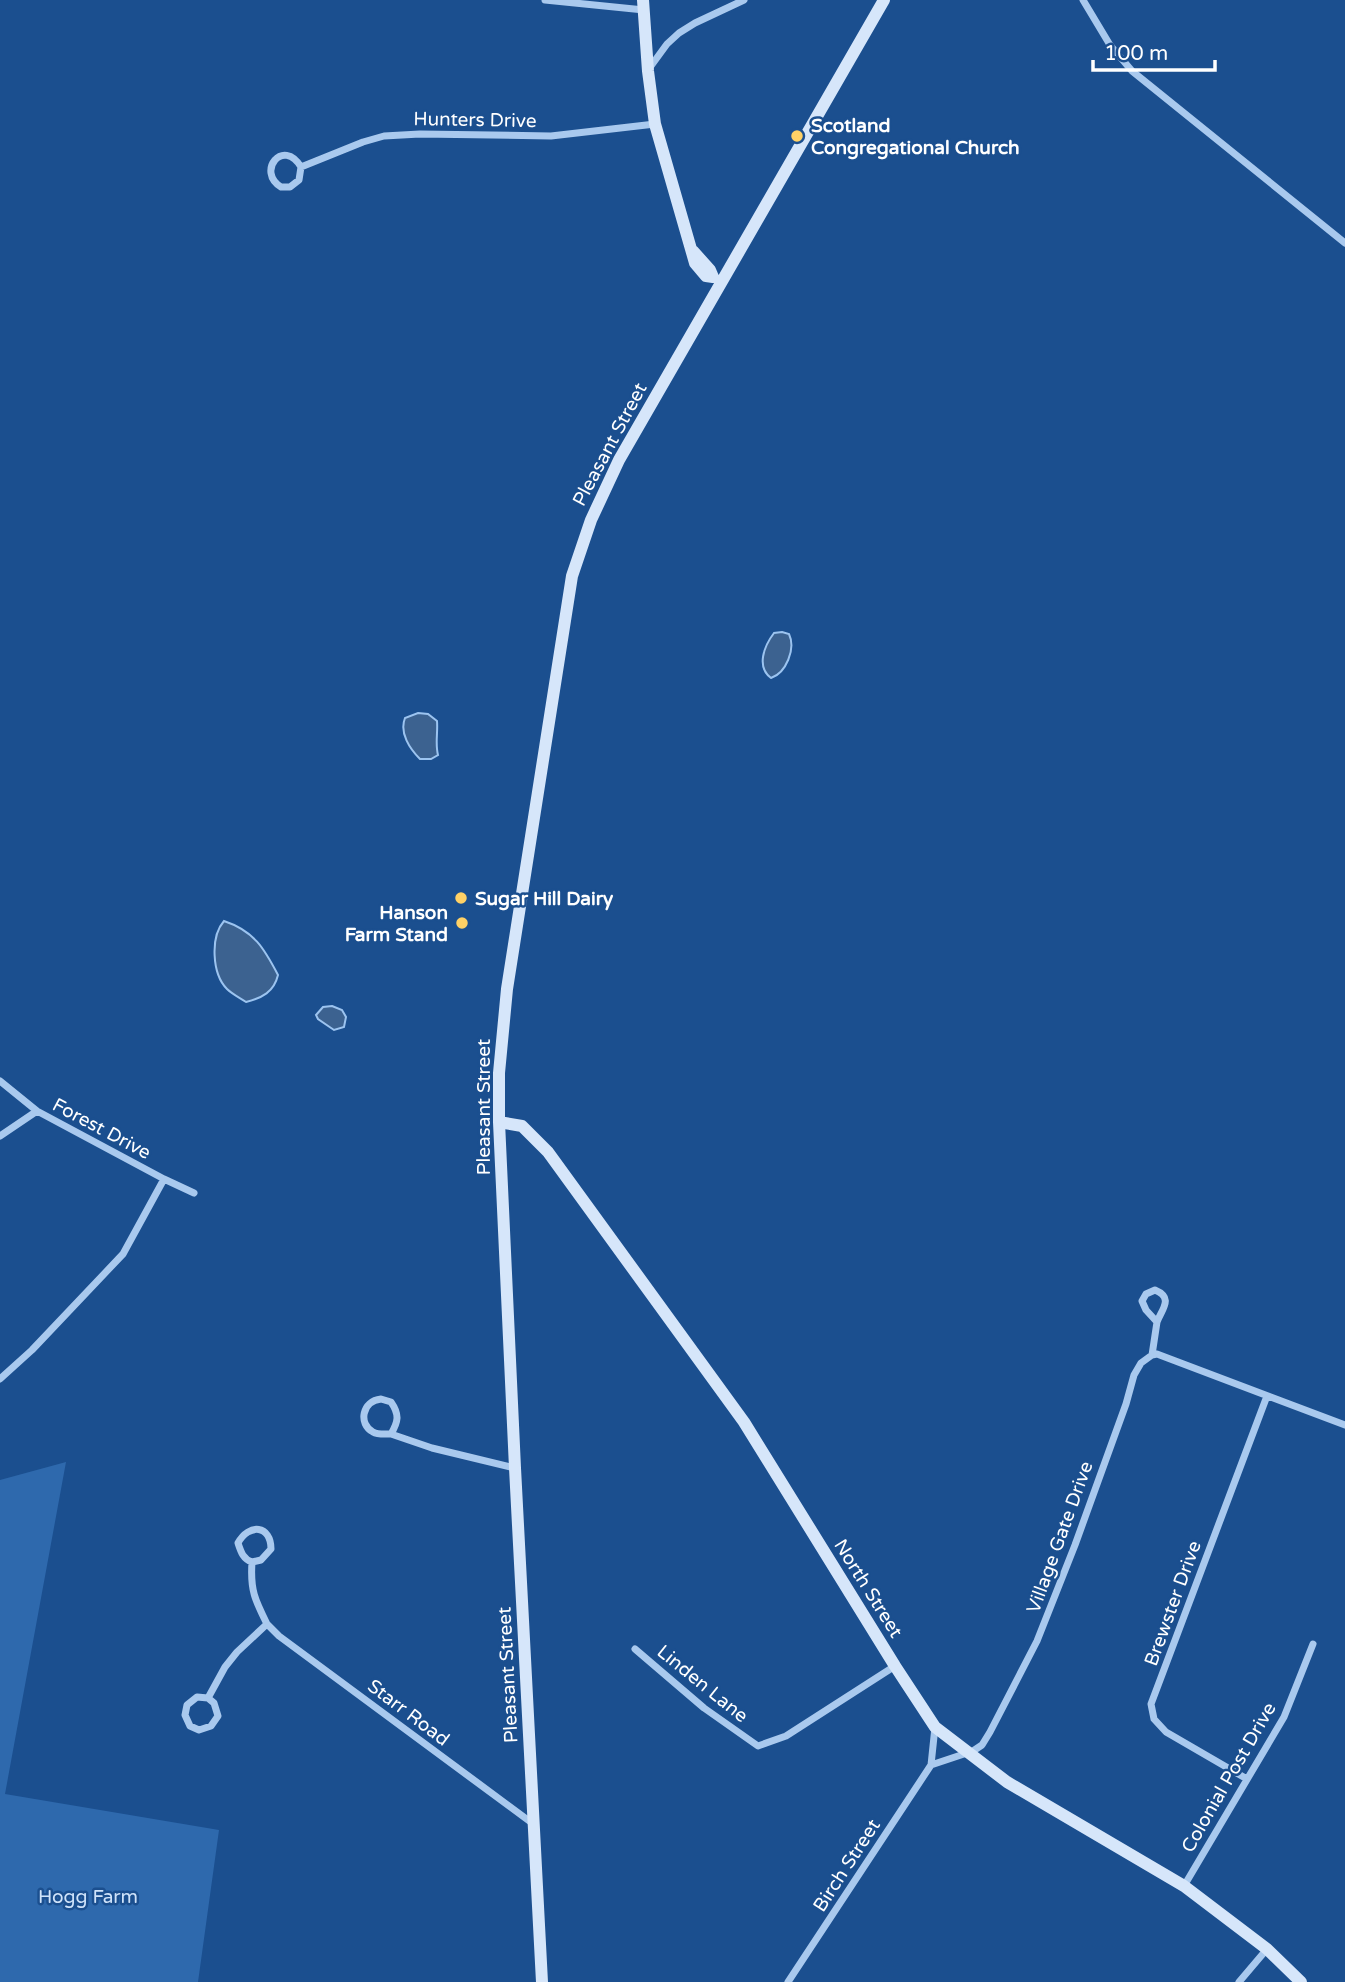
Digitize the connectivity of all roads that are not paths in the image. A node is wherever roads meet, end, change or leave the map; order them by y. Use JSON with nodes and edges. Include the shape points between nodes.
{"nodes":[{"id":1,"x":545,"y":0,"type":"edge"},
{"id":2,"x":744,"y":0,"type":"edge"},
{"id":3,"x":884,"y":0,"type":"edge"},
{"id":4,"x":1083,"y":0,"type":"edge"},
{"id":5,"x":644,"y":5,"type":"edge"},
{"id":6,"x":648,"y":71,"type":"junction"},
{"id":7,"x":655,"y":124,"type":"junction"},
{"id":8,"x":301,"y":167,"type":"junction"},
{"id":9,"x":1345,"y":243,"type":"edge"},
{"id":10,"x":717,"y":280,"type":"junction"},
{"id":11,"x":0,"y":1081,"type":"edge"},
{"id":12,"x":37,"y":1111,"type":"junction"},
{"id":13,"x":499,"y":1122,"type":"junction"},
{"id":14,"x":0,"y":1136,"type":"edge"},
{"id":15,"x":164,"y":1180,"type":"junction"},
{"id":16,"x":194,"y":1193,"type":"dead end"},
{"id":17,"x":1157,"y":1322,"type":"dead end"},
{"id":18,"x":1152,"y":1355,"type":"junction"},
{"id":19,"x":0,"y":1379,"type":"edge"},
{"id":20,"x":1267,"y":1396,"type":"junction"},
{"id":21,"x":1345,"y":1425,"type":"edge"},
{"id":22,"x":391,"y":1434,"type":"junction"},
{"id":23,"x":515,"y":1468,"type":"junction"},
{"id":24,"x":252,"y":1562,"type":"junction"},
{"id":25,"x":267,"y":1624,"type":"junction"},
{"id":26,"x":1313,"y":1644,"type":"dead end"},
{"id":27,"x":635,"y":1649,"type":"dead end"},
{"id":28,"x":895,"y":1666,"type":"junction"},
{"id":29,"x":208,"y":1698,"type":"junction"},
{"id":30,"x":935,"y":1727,"type":"junction"},
{"id":31,"x":968,"y":1754,"type":"junction"},
{"id":32,"x":931,"y":1765,"type":"junction"},
{"id":33,"x":1247,"y":1779,"type":"junction"},
{"id":34,"x":534,"y":1824,"type":"junction"},
{"id":35,"x":1184,"y":1886,"type":"junction"},
{"id":36,"x":1267,"y":1949,"type":"junction"},
{"id":37,"x":542,"y":1982,"type":"edge"},
{"id":38,"x":788,"y":1982,"type":"edge"},
{"id":39,"x":1239,"y":1982,"type":"edge"},
{"id":40,"x":1301,"y":1982,"type":"edge"}],
"edges":[{"from":1,"to":5,"type":"street"},
{"from":2,"to":6,"type":"street","via":[[685,28]]},
{"from":3,"to":10,"type":"main road","name":"Pleasant Street"},
{"from":4,"to":9,"type":"street","via":[[1132,71]]},
{"from":5,"to":6,"type":"main road"},
{"from":6,"to":7,"type":"main road"},
{"from":7,"to":8,"type":"street","name":"Hunters Drive","via":[[551,136],[384,136]]},
{"from":7,"to":10,"type":"main road","via":[[693,258],[706,276]]},
{"from":8,"to":8,"type":"street","name":"Hunters Drive","via":[[299,180],[290,187],[281,187],[272,179],[272,163],[280,156],[294,157]]},
{"from":10,"to":13,"type":"main road","name":"Pleasant Street","via":[[619,460],[572,576],[506,989]]},
{"from":11,"to":12,"type":"street","name":"Forest Drive"},
{"from":12,"to":14,"type":"street"},
{"from":12,"to":15,"type":"street","name":"Forest Drive"},
{"from":13,"to":23,"type":"main road","name":"Pleasant Street"},
{"from":13,"to":28,"type":"main road","name":"North Street","via":[[522,1126],[548,1152],[744,1422]]},
{"from":15,"to":16,"type":"street","name":"Forest Drive"},
{"from":15,"to":19,"type":"street","via":[[123,1254]]},
{"from":17,"to":18,"type":"street","name":"Village Gate Drive"},
{"from":18,"to":20,"type":"street"},
{"from":18,"to":31,"type":"street","name":"Village Gate Drive","via":[[1134,1375],[1037,1641],[986,1739]]},
{"from":20,"to":21,"type":"street"},
{"from":20,"to":33,"type":"street","name":"Brewster Drive","via":[[1151,1704],[1154,1719],[1166,1732]]},
{"from":22,"to":22,"type":"street","via":[[376,1434],[366,1424],[365,1409],[373,1400],[388,1401],[395,1408],[398,1423]]},
{"from":22,"to":23,"type":"street"},
{"from":23,"to":34,"type":"main road","name":"Pleasant Street"},
{"from":24,"to":24,"type":"street","via":[[246,1560],[238,1543],[254,1528],[268,1535],[271,1549]]},
{"from":24,"to":25,"type":"street","via":[[251,1584]]},
{"from":25,"to":29,"type":"street","via":[[225,1667]]},
{"from":25,"to":34,"type":"street","name":"Starr Road"},
{"from":26,"to":33,"type":"street","name":"Colonial Post Drive","via":[[1284,1717]]},
{"from":27,"to":28,"type":"street","name":"Linden Lane","via":[[704,1708],[758,1746],[786,1736]]},
{"from":28,"to":30,"type":"main road","name":"North Street"},
{"from":29,"to":29,"type":"street","via":[[218,1716],[211,1726],[199,1730],[190,1726],[187,1704],[197,1697]]},
{"from":30,"to":31,"type":"main road","name":"North Street"},
{"from":30,"to":32,"type":"street","name":"Birch Street"},
{"from":31,"to":32,"type":"street"},
{"from":31,"to":35,"type":"main road","name":"North Street","via":[[1007,1782]]},
{"from":32,"to":38,"type":"street","name":"Birch Street"},
{"from":33,"to":35,"type":"street","name":"Colonial Post Drive"},
{"from":34,"to":37,"type":"main road","name":"Pleasant Street"},
{"from":35,"to":36,"type":"main road","name":"North Street"},
{"from":36,"to":39,"type":"street"},
{"from":36,"to":40,"type":"main road","name":"North Street"}]}
